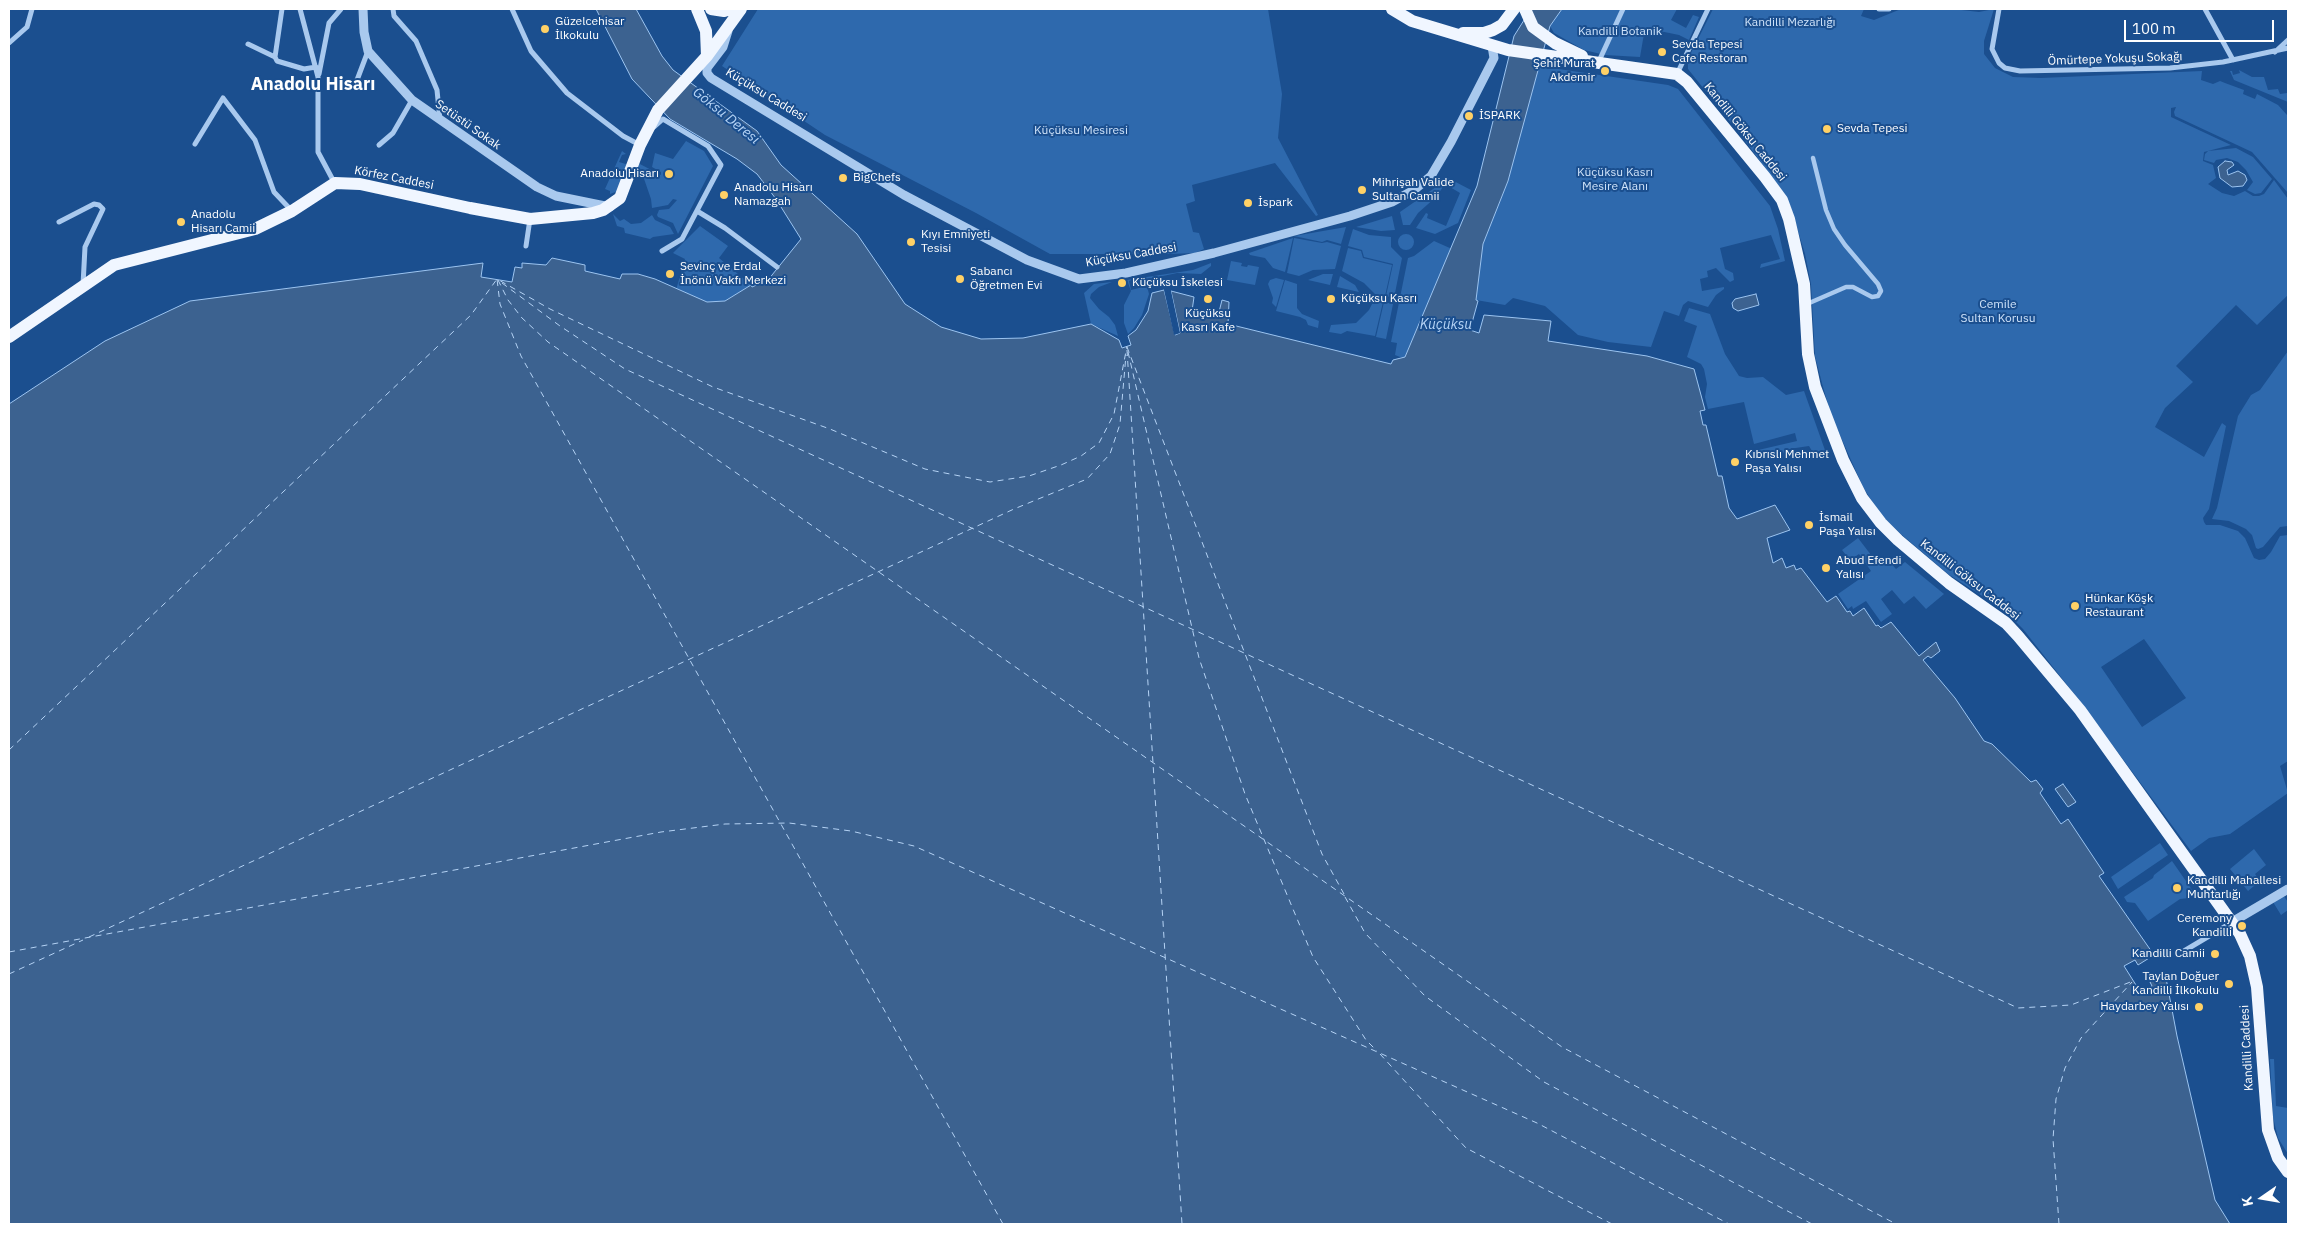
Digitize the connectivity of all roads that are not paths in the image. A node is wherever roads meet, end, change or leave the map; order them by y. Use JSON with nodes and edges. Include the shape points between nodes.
{"nodes":[{"id":1,"x":32,"y":9,"type":"edge"},
{"id":2,"x":282,"y":9,"type":"edge"},
{"id":3,"x":300,"y":9,"type":"edge"},
{"id":4,"x":341,"y":9,"type":"edge"},
{"id":5,"x":363,"y":9,"type":"edge"},
{"id":6,"x":393,"y":9,"type":"edge"},
{"id":7,"x":512,"y":9,"type":"edge"},
{"id":8,"x":697,"y":9,"type":"edge"},
{"id":9,"x":711,"y":9,"type":"edge"},
{"id":10,"x":730,"y":9,"type":"edge"},
{"id":11,"x":741,"y":9,"type":"edge"},
{"id":12,"x":1392,"y":9,"type":"edge"},
{"id":13,"x":1514,"y":9,"type":"edge"},
{"id":14,"x":1623,"y":9,"type":"edge"},
{"id":15,"x":1708,"y":9,"type":"edge"},
{"id":16,"x":1879,"y":9,"type":"edge"},
{"id":17,"x":1889,"y":9,"type":"edge"},
{"id":18,"x":1999,"y":9,"type":"edge"},
{"id":19,"x":2205,"y":9,"type":"edge"},
{"id":20,"x":1526,"y":14,"type":"edge"},
{"id":21,"x":730,"y":24,"type":"junction"},
{"id":22,"x":1431,"y":28,"type":"junction"},
{"id":23,"x":2288,"y":40,"type":"edge"},
{"id":24,"x":9,"y":43,"type":"edge"},
{"id":25,"x":248,"y":44,"type":"dead end"},
{"id":26,"x":2288,"y":48,"type":"edge"},
{"id":27,"x":368,"y":51,"type":"junction"},
{"id":28,"x":1493,"y":52,"type":"junction"},
{"id":29,"x":2274,"y":52,"type":"junction"},
{"id":30,"x":707,"y":56,"type":"junction"},
{"id":31,"x":275,"y":57,"type":"junction"},
{"id":32,"x":2233,"y":60,"type":"junction"},
{"id":33,"x":1595,"y":61,"type":"junction"},
{"id":34,"x":316,"y":67,"type":"junction"},
{"id":35,"x":1677,"y":74,"type":"junction"},
{"id":36,"x":318,"y":77,"type":"junction"},
{"id":37,"x":354,"y":88,"type":"dead end"},
{"id":38,"x":412,"y":100,"type":"junction"},
{"id":39,"x":440,"y":121,"type":"junction"},
{"id":40,"x":647,"y":130,"type":"junction"},
{"id":41,"x":195,"y":144,"type":"dead end"},
{"id":42,"x":379,"y":145,"type":"dead end"},
{"id":43,"x":640,"y":145,"type":"junction"},
{"id":44,"x":1813,"y":158,"type":"dead end"},
{"id":45,"x":335,"y":183,"type":"junction"},
{"id":46,"x":610,"y":207,"type":"junction"},
{"id":47,"x":292,"y":211,"type":"junction"},
{"id":48,"x":697,"y":211,"type":"junction"},
{"id":49,"x":530,"y":219,"type":"junction"},
{"id":50,"x":59,"y":222,"type":"dead end"},
{"id":51,"x":526,"y":246,"type":"dead end"},
{"id":52,"x":662,"y":250,"type":"dead end"},
{"id":53,"x":777,"y":267,"type":"dead end"},
{"id":54,"x":83,"y":285,"type":"junction"},
{"id":55,"x":1806,"y":305,"type":"junction"},
{"id":56,"x":9,"y":337,"type":"edge"},
{"id":57,"x":2288,"y":889,"type":"edge"},
{"id":58,"x":2232,"y":922,"type":"junction"},
{"id":59,"x":2184,"y":951,"type":"dead end"},
{"id":60,"x":2288,"y":1172,"type":"edge"}],
"edges":[{"from":1,"to":24,"type":"street","via":[[26,27]]},
{"from":2,"to":31,"type":"street"},
{"from":3,"to":34,"type":"street"},
{"from":4,"to":36,"type":"street","via":[[329,23]]},
{"from":5,"to":27,"type":"street"},
{"from":6,"to":39,"type":"street","via":[[394,16],[416,41],[437,90]]},
{"from":7,"to":43,"type":"street","via":[[531,50],[567,93],[623,136]]},
{"from":8,"to":30,"type":"main road","via":[[706,31]]},
{"from":9,"to":10,"type":"main road"},
{"from":11,"to":21,"type":"main road"},
{"from":12,"to":22,"type":"main road"},
{"from":13,"to":22,"type":"main road","via":[[1502,25],[1484,33]]},
{"from":14,"to":33,"type":"street"},
{"from":15,"to":35,"type":"street"},
{"from":16,"to":17,"type":"street"},
{"from":18,"to":32,"type":"street","name":"Ömürtepe Yokuşu Sokağı","via":[[1992,49],[1999,63],[2012,70],[2170,68]]},
{"from":19,"to":32,"type":"street"},
{"from":20,"to":33,"type":"main road","via":[[1533,27],[1555,43]]},
{"from":21,"to":28,"type":"street","name":"Küçüksu Caddesi","via":[[723,47],[707,68],[710,78],[904,195],[1027,260],[1079,279],[1126,273],[1214,254],[1350,216],[1392,202],[1414,190],[1431,176],[1451,142]]},
{"from":21,"to":30,"type":"main road"},
{"from":22,"to":28,"type":"main road"},
{"from":23,"to":29,"type":"street"},
{"from":25,"to":31,"type":"street"},
{"from":26,"to":29,"type":"street","name":"Ömürtepe Yokuşu Sokağı"},
{"from":27,"to":37,"type":"street"},
{"from":27,"to":38,"type":"street","name":"Setüstü Sokak"},
{"from":28,"to":33,"type":"main road","via":[[1508,50]]},
{"from":29,"to":32,"type":"street","name":"Ömürtepe Yokuşu Sokağı"},
{"from":30,"to":40,"type":"main road","via":[[658,110]]},
{"from":31,"to":34,"type":"street","via":[[289,66]]},
{"from":33,"to":35,"type":"main road"},
{"from":34,"to":36,"type":"street"},
{"from":35,"to":55,"type":"main road","name":"Kandilli Göksu Caddesi","via":[[1709,108],[1782,200],[1797,253]]},
{"from":36,"to":45,"type":"street","via":[[318,152]]},
{"from":38,"to":39,"type":"street","name":"Setüstü Sokak"},
{"from":38,"to":42,"type":"street","via":[[393,133]]},
{"from":39,"to":46,"type":"street","name":"Setüstü Sokak","via":[[537,187],[556,196]]},
{"from":40,"to":43,"type":"main road"},
{"from":40,"to":48,"type":"street","via":[[663,119],[708,146],[721,166]]},
{"from":41,"to":47,"type":"street","via":[[223,98],[255,140],[274,192]]},
{"from":43,"to":46,"type":"main road","via":[[620,198]]},
{"from":44,"to":55,"type":"street","via":[[1834,228],[1878,284],[1881,294],[1872,297],[1846,287]]},
{"from":45,"to":47,"type":"main road"},
{"from":45,"to":49,"type":"main road","name":"Körfez Caddesi","via":[[360,184]]},
{"from":46,"to":49,"type":"main road","name":"Körfez Caddesi","via":[[592,214]]},
{"from":47,"to":54,"type":"main road","via":[[255,229],[114,265]]},
{"from":48,"to":52,"type":"street","via":[[682,239]]},
{"from":48,"to":53,"type":"street"},
{"from":49,"to":51,"type":"street"},
{"from":50,"to":54,"type":"street","via":[[94,204],[103,209],[85,247]]},
{"from":54,"to":56,"type":"main road"},
{"from":55,"to":58,"type":"main road","name":"Kandilli Göksu Caddesi","via":[[1809,364],[1815,387],[1857,490],[1868,507],[1926,564],[2000,618],[2018,636],[2074,703]]},
{"from":57,"to":58,"type":"street"},
{"from":58,"to":59,"type":"street"},
{"from":58,"to":60,"type":"main road","name":"Kandilli Caddesi","via":[[2246,945],[2257,987],[2268,1130],[2278,1158]]}]}
